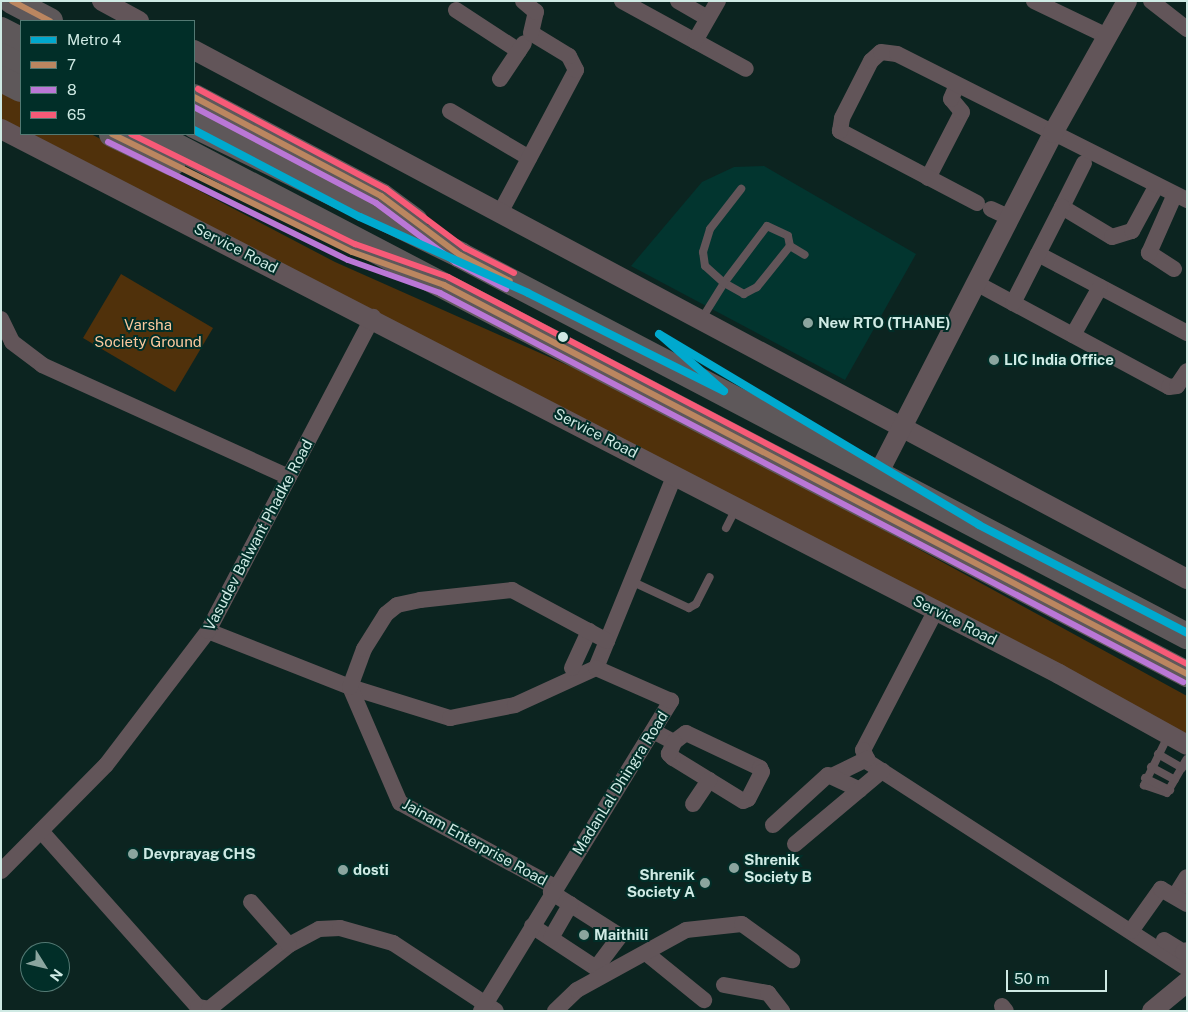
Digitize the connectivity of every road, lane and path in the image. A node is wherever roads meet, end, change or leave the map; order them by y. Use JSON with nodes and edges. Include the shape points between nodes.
{"nodes":[{"id":1,"x":12,"y":1,"type":"edge"},
{"id":2,"x":102,"y":1,"type":"edge"},
{"id":3,"x":522,"y":1,"type":"edge"},
{"id":4,"x":622,"y":1,"type":"edge"},
{"id":5,"x":678,"y":1,"type":"edge"},
{"id":6,"x":718,"y":1,"type":"edge"},
{"id":7,"x":1034,"y":1,"type":"edge"},
{"id":8,"x":1127,"y":1,"type":"edge"},
{"id":9,"x":1157,"y":3,"type":"edge"},
{"id":10,"x":456,"y":10,"type":"dead end"},
{"id":11,"x":708,"y":18,"type":"junction"},
{"id":12,"x":48,"y":20,"type":"edge"},
{"id":13,"x":137,"y":20,"type":"edge"},
{"id":14,"x":1187,"y":29,"type":"edge"},
{"id":15,"x":1,"y":30,"type":"edge"},
{"id":16,"x":530,"y":33,"type":"junction"},
{"id":17,"x":1107,"y":36,"type":"junction"},
{"id":18,"x":20,"y":40,"type":"edge"},
{"id":19,"x":695,"y":41,"type":"junction"},
{"id":20,"x":195,"y":51,"type":"edge"},
{"id":21,"x":519,"y":51,"type":"junction"},
{"id":22,"x":1,"y":56,"type":"edge"},
{"id":23,"x":20,"y":66,"type":"edge"},
{"id":24,"x":746,"y":69,"type":"dead end"},
{"id":25,"x":1,"y":79,"type":"edge"},
{"id":26,"x":500,"y":79,"type":"dead end"},
{"id":27,"x":957,"y":85,"type":"junction"},
{"id":28,"x":20,"y":88,"type":"edge"},
{"id":29,"x":195,"y":98,"type":"edge"},
{"id":30,"x":450,"y":111,"type":"dead end"},
{"id":31,"x":195,"y":125,"type":"edge"},
{"id":32,"x":1,"y":129,"type":"edge"},
{"id":33,"x":1053,"y":133,"type":"junction"},
{"id":34,"x":114,"y":135,"type":"edge"},
{"id":35,"x":154,"y":135,"type":"edge"},
{"id":36,"x":529,"y":158,"type":"junction"},
{"id":37,"x":1084,"y":163,"type":"dead end"},
{"id":38,"x":928,"y":178,"type":"junction"},
{"id":39,"x":1157,"y":185,"type":"junction"},
{"id":40,"x":741,"y":189,"type":"dead end"},
{"id":41,"x":1181,"y":197,"type":"edge"},
{"id":42,"x":1062,"y":207,"type":"junction"},
{"id":43,"x":500,"y":213,"type":"junction"},
{"id":44,"x":1010,"y":218,"type":"junction"},
{"id":45,"x":790,"y":246,"type":"junction"},
{"id":46,"x":1038,"y":254,"type":"junction"},
{"id":47,"x":460,"y":255,"type":"junction"},
{"id":48,"x":805,"y":256,"type":"dead end"},
{"id":49,"x":1174,"y":269,"type":"dead end"},
{"id":50,"x":724,"y":283,"type":"junction"},
{"id":51,"x":976,"y":283,"type":"junction"},
{"id":52,"x":444,"y":285,"type":"junction"},
{"id":53,"x":1100,"y":287,"type":"junction"},
{"id":54,"x":1013,"y":303,"type":"junction"},
{"id":55,"x":372,"y":318,"type":"junction"},
{"id":56,"x":1,"y":319,"type":"edge"},
{"id":57,"x":701,"y":320,"type":"junction"},
{"id":58,"x":1187,"y":333,"type":"edge"},
{"id":59,"x":1073,"y":335,"type":"junction"},
{"id":60,"x":1187,"y":371,"type":"edge"},
{"id":61,"x":902,"y":427,"type":"junction"},
{"id":62,"x":675,"y":474,"type":"junction"},
{"id":63,"x":878,"y":474,"type":"junction"},
{"id":64,"x":289,"y":477,"type":"junction"},
{"id":65,"x":737,"y":506,"type":"junction"},
{"id":66,"x":726,"y":528,"type":"dead end"},
{"id":67,"x":710,"y":577,"type":"dead end"},
{"id":68,"x":1187,"y":579,"type":"edge"},
{"id":69,"x":631,"y":581,"type":"junction"},
{"id":70,"x":936,"y":610,"type":"junction"},
{"id":71,"x":208,"y":631,"type":"junction"},
{"id":72,"x":589,"y":631,"type":"junction"},
{"id":73,"x":1187,"y":636,"type":"edge"},
{"id":74,"x":607,"y":641,"type":"junction"},
{"id":75,"x":572,"y":668,"type":"dead end"},
{"id":76,"x":596,"y":668,"type":"junction"},
{"id":77,"x":1187,"y":674,"type":"edge"},
{"id":78,"x":350,"y":687,"type":"junction"},
{"id":79,"x":653,"y":730,"type":"junction"},
{"id":80,"x":1169,"y":735,"type":"junction"},
{"id":81,"x":674,"y":742,"type":"junction"},
{"id":82,"x":1187,"y":745,"type":"edge"},
{"id":83,"x":1158,"y":754,"type":"junction"},
{"id":84,"x":867,"y":759,"type":"junction"},
{"id":85,"x":1187,"y":759,"type":"edge"},
{"id":86,"x":1151,"y":767,"type":"junction"},
{"id":87,"x":1182,"y":768,"type":"junction"},
{"id":88,"x":882,"y":771,"type":"junction"},
{"id":89,"x":834,"y":775,"type":"junction"},
{"id":90,"x":709,"y":780,"type":"junction"},
{"id":91,"x":1175,"y":780,"type":"junction"},
{"id":92,"x":860,"y":790,"type":"junction"},
{"id":93,"x":693,"y":804,"type":"dead end"},
{"id":94,"x":773,"y":825,"type":"dead end"},
{"id":95,"x":41,"y":831,"type":"junction"},
{"id":96,"x":795,"y":844,"type":"dead end"},
{"id":97,"x":1,"y":871,"type":"edge"},
{"id":98,"x":1187,"y":877,"type":"edge"},
{"id":99,"x":553,"y":889,"type":"junction"},
{"id":100,"x":1181,"y":900,"type":"edge"},
{"id":101,"x":251,"y":902,"type":"dead end"},
{"id":102,"x":571,"y":904,"type":"junction"},
{"id":103,"x":532,"y":926,"type":"junction"},
{"id":104,"x":1134,"y":927,"type":"junction"},
{"id":105,"x":550,"y":938,"type":"junction"},
{"id":106,"x":290,"y":945,"type":"junction"},
{"id":107,"x":1187,"y":950,"type":"edge"},
{"id":108,"x":646,"y":954,"type":"junction"},
{"id":109,"x":792,"y":960,"type":"dead end"},
{"id":110,"x":1186,"y":981,"type":"edge"},
{"id":111,"x":724,"y":984,"type":"dead end"},
{"id":112,"x":704,"y":1000,"type":"dead end"},
{"id":113,"x":488,"y":1009,"type":"edge"},
{"id":114,"x":555,"y":1011,"type":"edge"},
{"id":115,"x":782,"y":1011,"type":"edge"},
{"id":116,"x":1152,"y":1011,"type":"edge"}],
"edges":[{"from":1,"to":12,"type":"highway"},
{"from":2,"to":13,"type":"street"},
{"from":3,"to":16,"type":"street","via":[[536,12]]},
{"from":4,"to":19,"type":"street"},
{"from":5,"to":11,"type":"street"},
{"from":6,"to":11,"type":"street"},
{"from":7,"to":17,"type":"street"},
{"from":8,"to":17,"type":"street"},
{"from":9,"to":14,"type":"street"},
{"from":10,"to":21,"type":"street"},
{"from":11,"to":19,"type":"street"},
{"from":15,"to":18,"type":"highway"},
{"from":16,"to":21,"type":"street"},
{"from":16,"to":36,"type":"street","via":[[576,64]]},
{"from":17,"to":33,"type":"street"},
{"from":19,"to":24,"type":"street"},
{"from":20,"to":43,"type":"street"},
{"from":21,"to":26,"type":"street"},
{"from":22,"to":23,"type":"highway"},
{"from":25,"to":28,"type":"highway"},
{"from":27,"to":33,"type":"street"},
{"from":27,"to":38,"type":"street","via":[[951,99],[962,112]]},
{"from":27,"to":38,"type":"street","via":[[897,54],[881,52],[871,61],[838,126]]},
{"from":29,"to":47,"type":"highway","via":[[381,196]]},
{"from":30,"to":36,"type":"street"},
{"from":31,"to":47,"type":"highway"},
{"from":32,"to":55,"type":"street","name":"Service Road"},
{"from":33,"to":39,"type":"street"},
{"from":33,"to":44,"type":"street"},
{"from":34,"to":52,"type":"highway","via":[[352,252]]},
{"from":35,"to":52,"type":"highway"},
{"from":36,"to":43,"type":"street"},
{"from":37,"to":42,"type":"street"},
{"from":38,"to":44,"type":"street"},
{"from":39,"to":41,"type":"street"},
{"from":39,"to":42,"type":"street","via":[[1132,231],[1122,237],[1112,237]]},
{"from":40,"to":50,"type":"lane","via":[[710,229],[703,252],[705,266]]},
{"from":41,"to":49,"type":"street","via":[[1149,253]]},
{"from":42,"to":46,"type":"street"},
{"from":43,"to":57,"type":"street"},
{"from":44,"to":51,"type":"street"},
{"from":45,"to":48,"type":"lane"},
{"from":45,"to":50,"type":"lane","via":[[749,292]]},
{"from":45,"to":50,"type":"lane","via":[[788,236],[767,226]]},
{"from":46,"to":53,"type":"street"},
{"from":46,"to":54,"type":"street"},
{"from":47,"to":63,"type":"highway"},
{"from":50,"to":57,"type":"lane"},
{"from":51,"to":54,"type":"street"},
{"from":51,"to":61,"type":"street"},
{"from":52,"to":77,"type":"highway"},
{"from":53,"to":58,"type":"street"},
{"from":53,"to":59,"type":"street"},
{"from":54,"to":59,"type":"street"},
{"from":55,"to":62,"type":"street","name":"Service Road"},
{"from":55,"to":64,"type":"street","name":"Vasudev Balwant Phadke Road"},
{"from":56,"to":64,"type":"street","via":[[12,342],[42,365]]},
{"from":57,"to":61,"type":"street"},
{"from":59,"to":60,"type":"street","via":[[1169,387],[1181,382]]},
{"from":61,"to":63,"type":"street"},
{"from":61,"to":68,"type":"street"},
{"from":62,"to":65,"type":"street","name":"Service Road"},
{"from":62,"to":69,"type":"street"},
{"from":63,"to":73,"type":"highway"},
{"from":64,"to":71,"type":"street","name":"Vasudev Balwant Phadke Road"},
{"from":65,"to":66,"type":"lane"},
{"from":65,"to":70,"type":"street","name":"Service Road"},
{"from":67,"to":69,"type":"lane","via":[[696,604],[689,608]]},
{"from":69,"to":74,"type":"street"},
{"from":70,"to":80,"type":"street","name":"Service Road"},
{"from":70,"to":84,"type":"street","via":[[863,750]]},
{"from":71,"to":78,"type":"street"},
{"from":71,"to":95,"type":"street","name":"Vasudev Balwant Phadke Road","via":[[106,765]]},
{"from":72,"to":74,"type":"street"},
{"from":72,"to":75,"type":"street"},
{"from":72,"to":78,"type":"street","via":[[512,590],[397,605],[374,631]]},
{"from":74,"to":76,"type":"street"},
{"from":76,"to":78,"type":"street","via":[[515,705],[450,718]]},
{"from":76,"to":79,"type":"street","name":"MadanLal Dhingra Road","via":[[671,701]]},
{"from":78,"to":99,"type":"street","name":"Jainam Enterprise Road","via":[[400,803]]},
{"from":79,"to":81,"type":"street"},
{"from":79,"to":99,"type":"street","name":"MadanLal Dhingra Road"},
{"from":80,"to":82,"type":"street","name":"Service Road"},
{"from":80,"to":83,"type":"lane"},
{"from":81,"to":90,"type":"street","via":[[673,758]]},
{"from":81,"to":90,"type":"street","via":[[686,733],[762,772],[743,801]]},
{"from":83,"to":86,"type":"lane"},
{"from":83,"to":87,"type":"lane"},
{"from":84,"to":88,"type":"street"},
{"from":84,"to":89,"type":"street"},
{"from":85,"to":87,"type":"lane"},
{"from":86,"to":91,"type":"lane"},
{"from":86,"to":91,"type":"lane","via":[[1144,785],[1157,794],[1170,790]]},
{"from":87,"to":91,"type":"lane"},
{"from":88,"to":92,"type":"street"},
{"from":88,"to":104,"type":"street"},
{"from":89,"to":92,"type":"street"},
{"from":89,"to":94,"type":"street"},
{"from":90,"to":93,"type":"street"},
{"from":92,"to":96,"type":"street"},
{"from":95,"to":97,"type":"street","name":"Vasudev Balwant Phadke Road"},
{"from":95,"to":106,"type":"street","via":[[198,1007],[210,1009]]},
{"from":98,"to":100,"type":"street"},
{"from":99,"to":102,"type":"street","name":"Jainam Enterprise Road"},
{"from":99,"to":103,"type":"street","name":"MadanLal Dhingra Road"},
{"from":100,"to":104,"type":"street","via":[[1160,889]]},
{"from":101,"to":106,"type":"street"},
{"from":102,"to":105,"type":"street"},
{"from":102,"to":105,"type":"street","name":"Jainam Enterprise Road","via":[[620,936],[596,968]]},
{"from":103,"to":105,"type":"street"},
{"from":103,"to":113,"type":"street","name":"MadanLal Dhingra Road"},
{"from":104,"to":107,"type":"street","via":[[1183,952]]},
{"from":104,"to":110,"type":"street"},
{"from":106,"to":113,"type":"street","via":[[319,930],[358,931],[393,944]]},
{"from":108,"to":109,"type":"street","via":[[686,930],[742,924]]},
{"from":108,"to":112,"type":"street"},
{"from":108,"to":114,"type":"street","via":[[576,990]]},
{"from":110,"to":116,"type":"street"},
{"from":111,"to":115,"type":"street","via":[[768,993]]}]}
